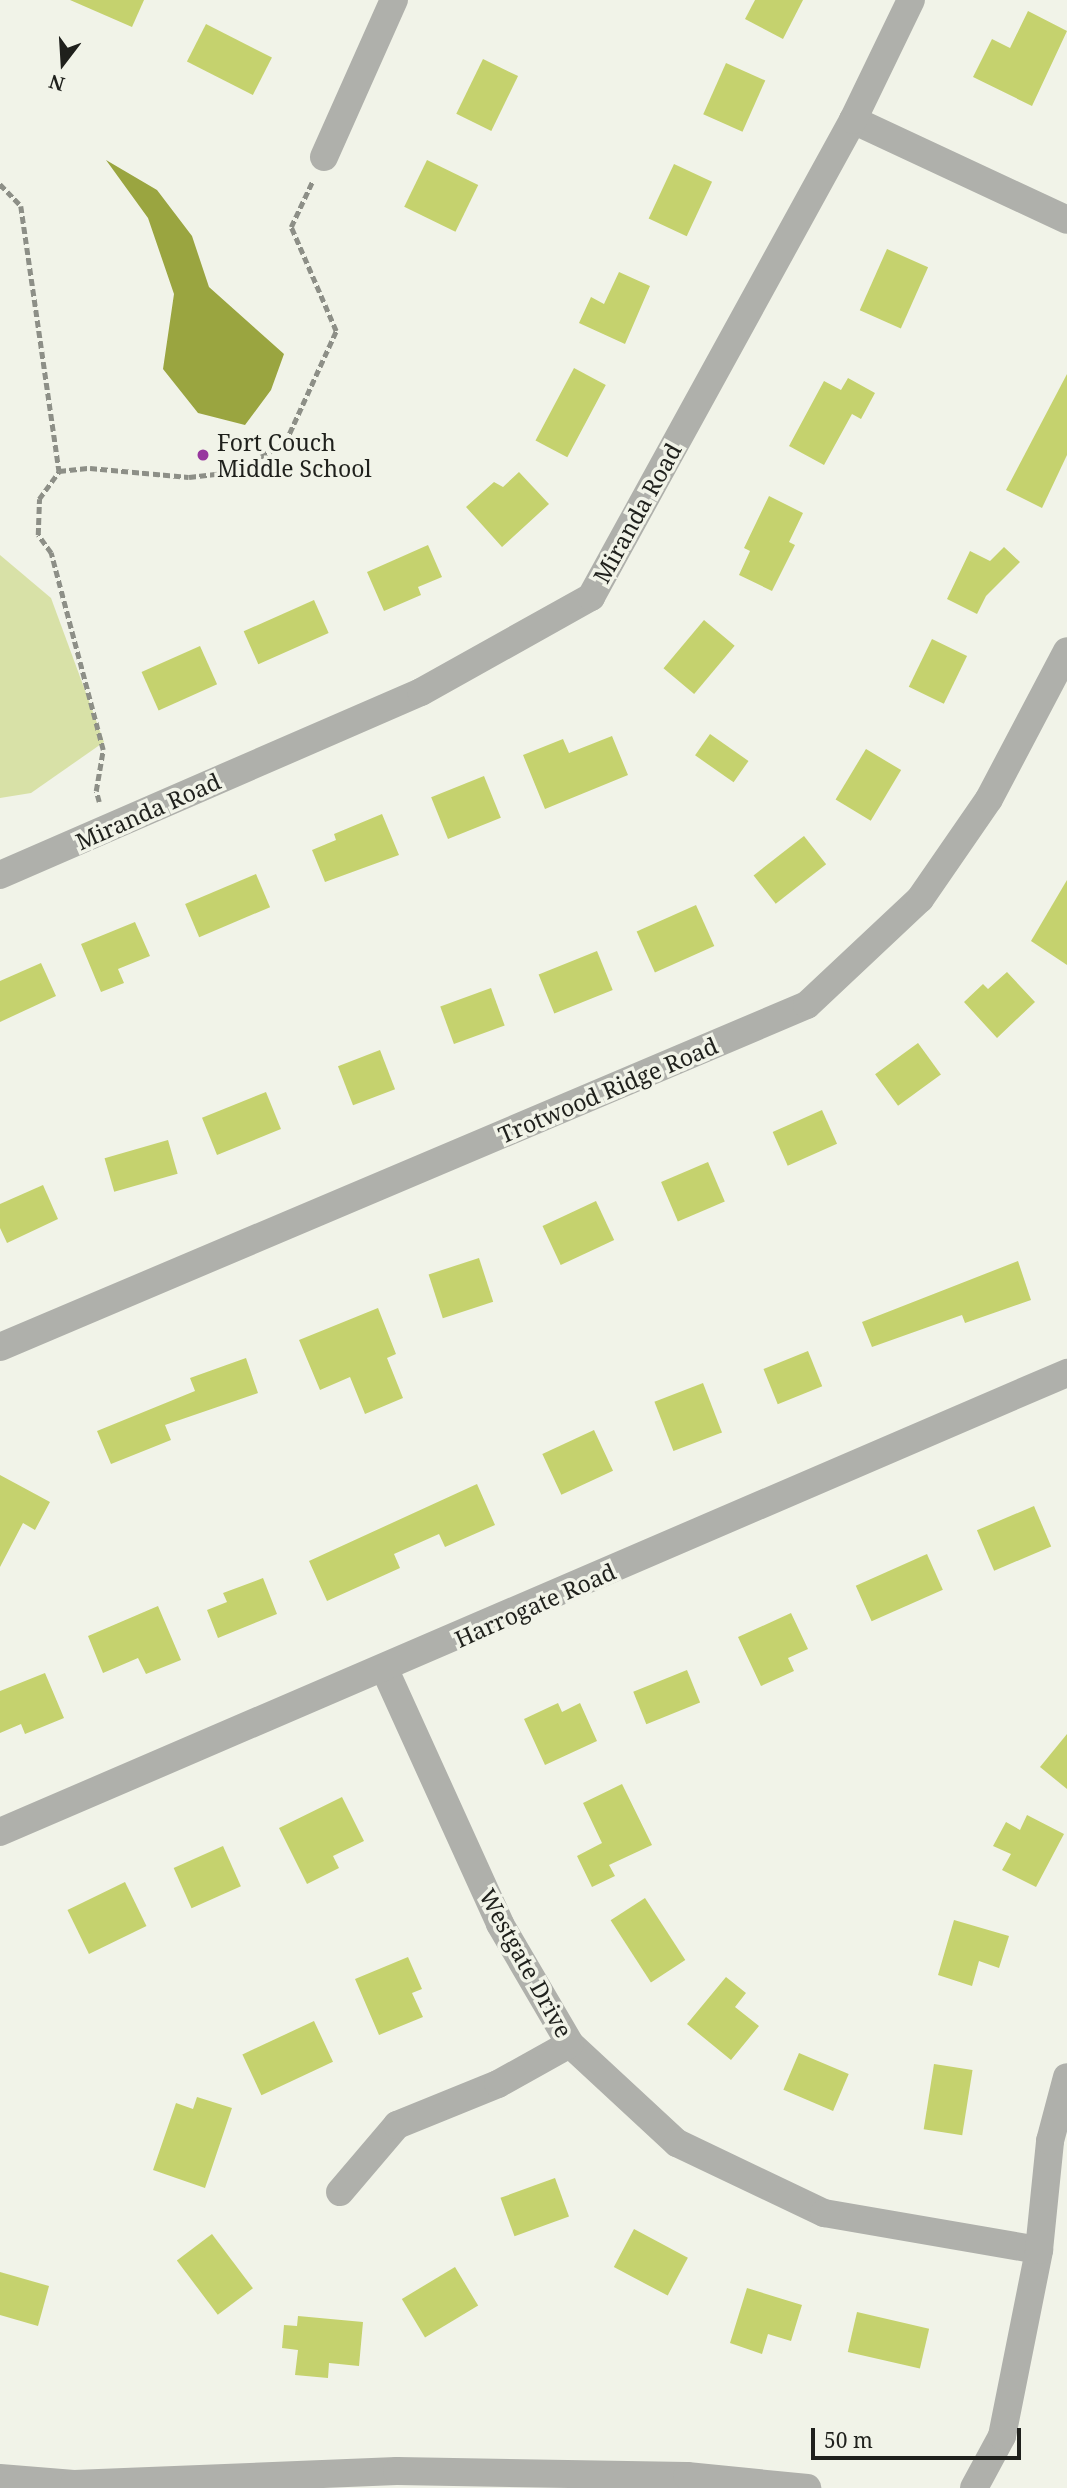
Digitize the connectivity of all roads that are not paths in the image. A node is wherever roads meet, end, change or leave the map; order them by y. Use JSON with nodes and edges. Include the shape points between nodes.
{"nodes":[{"id":1,"x":911,"y":0,"type":"edge"},
{"id":2,"x":386,"y":2,"type":"edge"},
{"id":3,"x":853,"y":120,"type":"junction"},
{"id":4,"x":324,"y":157,"type":"road end"},
{"id":5,"x":1067,"y":220,"type":"edge"},
{"id":6,"x":1067,"y":651,"type":"edge"},
{"id":7,"x":0,"y":875,"type":"edge"},
{"id":8,"x":0,"y":1347,"type":"edge"},
{"id":9,"x":1067,"y":1373,"type":"edge"},
{"id":10,"x":385,"y":1670,"type":"junction"},
{"id":11,"x":0,"y":1832,"type":"edge"},
{"id":12,"x":570,"y":2044,"type":"junction"},
{"id":13,"x":1067,"y":2077,"type":"edge"},
{"id":14,"x":340,"y":2192,"type":"dead end"},
{"id":15,"x":1040,"y":2250,"type":"junction"},
{"id":16,"x":0,"y":2478,"type":"edge"},
{"id":17,"x":687,"y":2482,"type":"edge"},
{"id":18,"x":807,"y":2488,"type":"edge"},
{"id":19,"x":974,"y":2488,"type":"edge"}],
"edges":[{"from":1,"to":3,"type":"street","name":"Miranda Road"},
{"from":2,"to":4,"type":"street"},
{"from":3,"to":5,"type":"street"},
{"from":3,"to":7,"type":"street","name":"Miranda Road","via":[[591,597],[421,692]]},
{"from":6,"to":8,"type":"street","name":"Trotwood Ridge Road","via":[[989,799],[920,899],[807,1005]]},
{"from":9,"to":10,"type":"street","name":"Harrogate Road"},
{"from":10,"to":11,"type":"street","name":"Harrogate Road"},
{"from":10,"to":12,"type":"street","name":"Westgate Drive","via":[[500,1924]]},
{"from":12,"to":14,"type":"street","via":[[498,2084],[397,2125]]},
{"from":12,"to":15,"type":"street","name":"Westgate Drive","via":[[677,2143],[824,2213]]},
{"from":13,"to":15,"type":"street","via":[[1050,2141]]},
{"from":15,"to":19,"type":"street","via":[[1002,2436]]},
{"from":16,"to":17,"type":"street","via":[[74,2484],[397,2471]]},
{"from":17,"to":18,"type":"street"}]}
